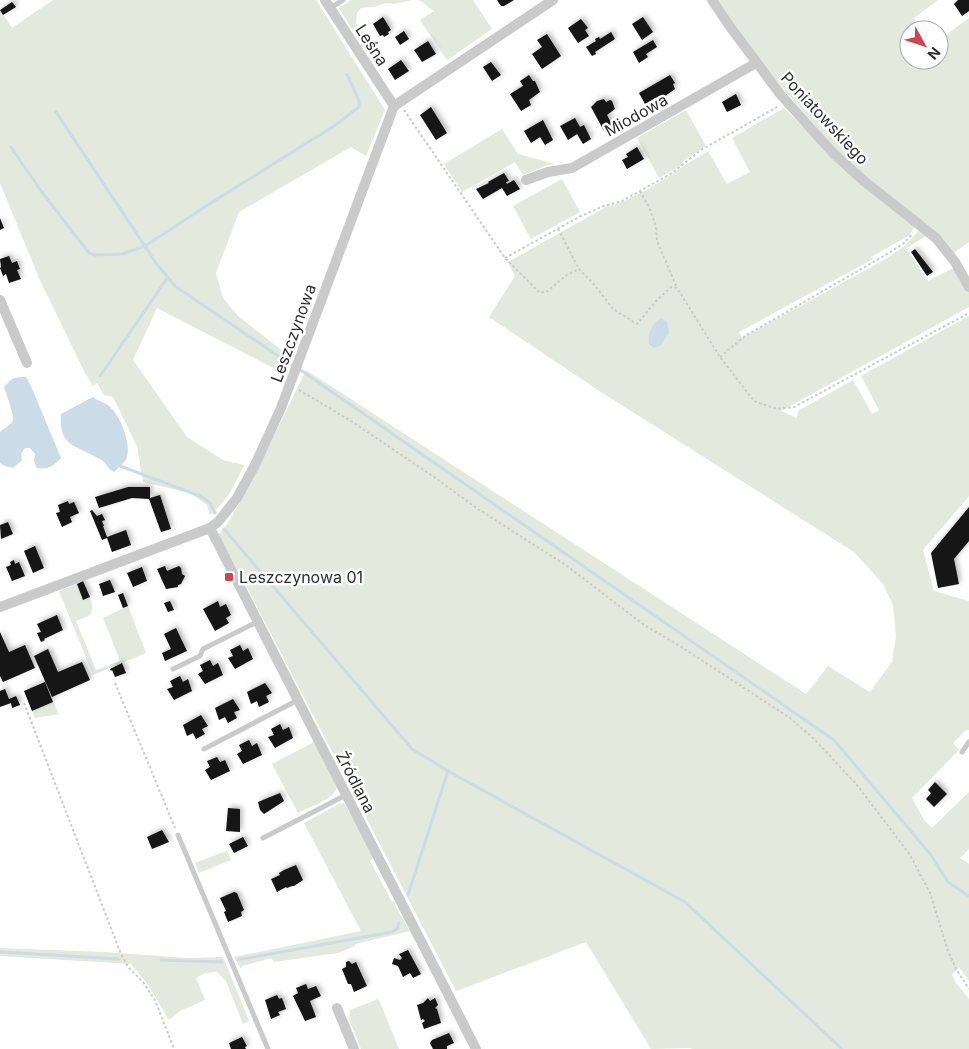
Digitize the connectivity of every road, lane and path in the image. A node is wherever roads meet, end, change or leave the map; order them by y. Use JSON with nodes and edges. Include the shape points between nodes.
{"nodes":[{"id":1,"x":343,"y":0,"type":"edge"},
{"id":2,"x":553,"y":0,"type":"edge"},
{"id":3,"x":712,"y":0,"type":"edge"},
{"id":4,"x":328,"y":4,"type":"edge"},
{"id":5,"x":756,"y":64,"type":"junction"},
{"id":6,"x":787,"y":101,"type":"junction"},
{"id":7,"x":397,"y":104,"type":"junction"},
{"id":8,"x":526,"y":180,"type":"dead end"},
{"id":9,"x":640,"y":191,"type":"junction"},
{"id":10,"x":918,"y":224,"type":"junction"},
{"id":11,"x":558,"y":229,"type":"junction"},
{"id":12,"x":505,"y":258,"type":"junction"},
{"id":13,"x":578,"y":270,"type":"junction"},
{"id":14,"x":969,"y":287,"type":"edge"},
{"id":15,"x":677,"y":288,"type":"junction"},
{"id":16,"x":0,"y":300,"type":"edge"},
{"id":17,"x":969,"y":313,"type":"edge"},
{"id":18,"x":720,"y":356,"type":"junction"},
{"id":19,"x":26,"y":363,"type":"dead end"},
{"id":20,"x":291,"y":382,"type":"junction"},
{"id":21,"x":210,"y":528,"type":"junction"},
{"id":22,"x":0,"y":607,"type":"edge"},
{"id":23,"x":258,"y":622,"type":"junction"},
{"id":24,"x":173,"y":669,"type":"dead end"},
{"id":25,"x":115,"y":683,"type":"dead end"},
{"id":26,"x":298,"y":700,"type":"junction"},
{"id":27,"x":24,"y":703,"type":"dead end"},
{"id":28,"x":969,"y":742,"type":"edge"},
{"id":29,"x":204,"y":749,"type":"dead end"},
{"id":30,"x":962,"y":752,"type":"dead end"},
{"id":31,"x":346,"y":795,"type":"junction"},
{"id":32,"x":178,"y":834,"type":"joint"},
{"id":33,"x":263,"y":838,"type":"dead end"},
{"id":34,"x":969,"y":989,"type":"edge"},
{"id":35,"x":337,"y":1008,"type":"dead end"},
{"id":36,"x":174,"y":1049,"type":"edge"},
{"id":37,"x":268,"y":1049,"type":"edge"},
{"id":38,"x":354,"y":1049,"type":"edge"},
{"id":39,"x":476,"y":1049,"type":"edge"}],
"edges":[{"from":1,"to":4,"type":"lane"},
{"from":2,"to":7,"type":"street"},
{"from":3,"to":5,"type":"street","name":"Poniatowskiego"},
{"from":4,"to":7,"type":"street","name":"Leśna"},
{"from":5,"to":6,"type":"street","name":"Poniatowskiego"},
{"from":5,"to":8,"type":"street","name":"Miodowa","via":[[572,168]]},
{"from":6,"to":9,"type":"path","via":[[701,150]]},
{"from":6,"to":10,"type":"street","name":"Poniatowskiego","via":[[833,153]]},
{"from":7,"to":12,"type":"path"},
{"from":7,"to":20,"type":"street","name":"Leszczynowa"},
{"from":9,"to":11,"type":"path"},
{"from":9,"to":15,"type":"path","via":[[649,207],[657,241]]},
{"from":10,"to":14,"type":"street","name":"Poniatowskiego","via":[[945,248]]},
{"from":10,"to":18,"type":"path","via":[[908,239],[890,253],[745,336]]},
{"from":11,"to":12,"type":"path"},
{"from":11,"to":13,"type":"path"},
{"from":12,"to":13,"type":"path","via":[[540,293]]},
{"from":13,"to":15,"type":"path","via":[[613,309],[637,324],[671,287]]},
{"from":15,"to":18,"type":"path"},
{"from":16,"to":19,"type":"street"},
{"from":17,"to":18,"type":"path","via":[[794,407],[777,410],[754,401]]},
{"from":20,"to":21,"type":"street","name":"Leszczynowa","via":[[255,465],[228,510]]},
{"from":20,"to":34,"type":"path","via":[[567,566],[644,625],[790,718],[807,733],[858,785],[910,855],[930,894],[948,951]]},
{"from":21,"to":22,"type":"street","name":"Leszczynowa"},
{"from":21,"to":23,"type":"street","name":"Źródlana"},
{"from":23,"to":24,"type":"lane","via":[[203,649],[200,656]]},
{"from":23,"to":26,"type":"street","name":"Źródlana"},
{"from":25,"to":32,"type":"path"},
{"from":26,"to":29,"type":"lane"},
{"from":26,"to":31,"type":"street","name":"Źródlana"},
{"from":27,"to":36,"type":"path","via":[[121,954],[154,1000]]},
{"from":28,"to":30,"type":"lane"},
{"from":31,"to":33,"type":"lane"},
{"from":31,"to":39,"type":"street","name":"Źródlana"},
{"from":32,"to":37,"type":"lane"},
{"from":35,"to":38,"type":"street"}]}
